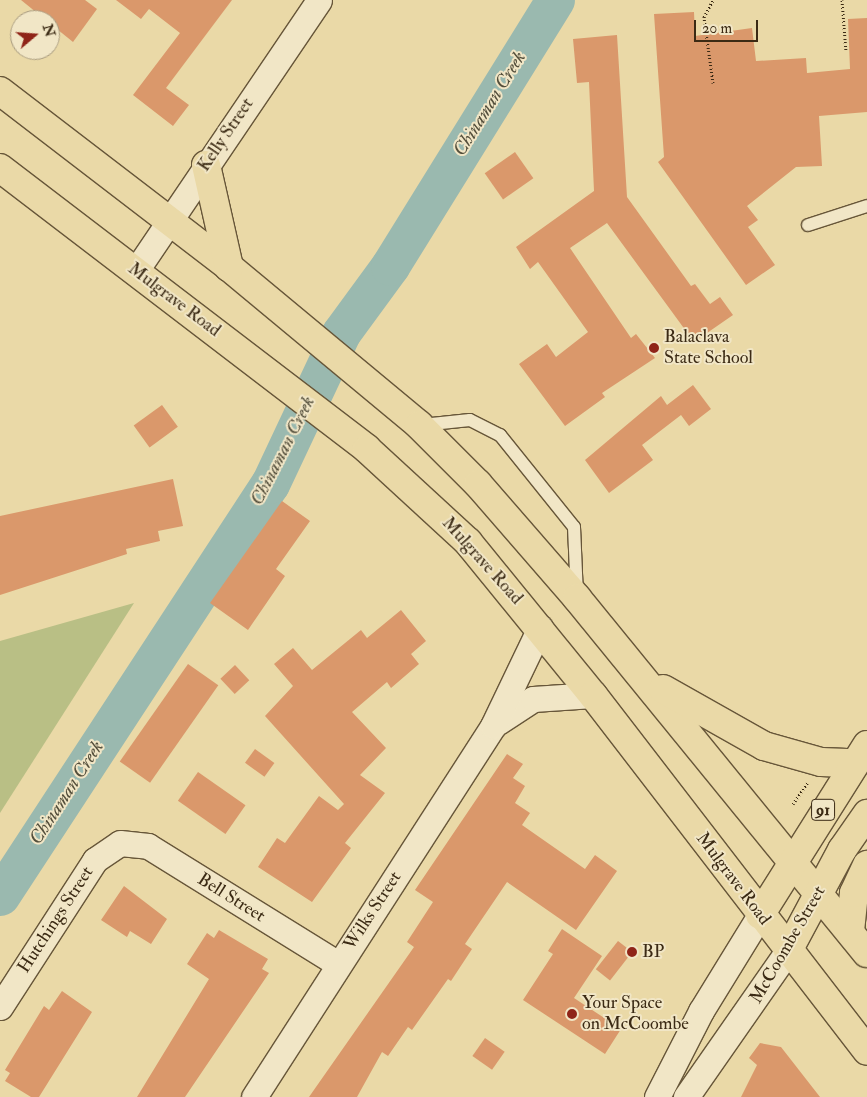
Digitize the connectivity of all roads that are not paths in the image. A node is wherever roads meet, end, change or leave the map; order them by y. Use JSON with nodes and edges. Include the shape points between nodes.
{"nodes":[{"id":1,"x":319,"y":0,"type":"edge"},
{"id":2,"x":0,"y":91,"type":"edge"},
{"id":3,"x":206,"y":165,"type":"junction"},
{"id":4,"x":0,"y":168,"type":"edge"},
{"id":5,"x":867,"y":206,"type":"edge"},
{"id":6,"x":169,"y":220,"type":"junction"},
{"id":7,"x":808,"y":225,"type":"dead end"},
{"id":8,"x":229,"y":267,"type":"junction"},
{"id":9,"x":135,"y":272,"type":"junction"},
{"id":10,"x":419,"y":425,"type":"junction"},
{"id":11,"x":577,"y":598,"type":"junction"},
{"id":12,"x":540,"y":628,"type":"junction"},
{"id":13,"x":645,"y":678,"type":"junction"},
{"id":14,"x":593,"y":695,"type":"junction"},
{"id":15,"x":494,"y":726,"type":"junction"},
{"id":16,"x":861,"y":754,"type":"edge"},
{"id":17,"x":867,"y":814,"type":"edge"},
{"id":18,"x":120,"y":843,"type":"joint"},
{"id":19,"x":794,"y":859,"type":"junction"},
{"id":20,"x":867,"y":865,"type":"edge"},
{"id":21,"x":819,"y":892,"type":"junction"},
{"id":22,"x":760,"y":915,"type":"junction"},
{"id":23,"x":850,"y":931,"type":"junction"},
{"id":24,"x":788,"y":951,"type":"junction"},
{"id":25,"x":867,"y":953,"type":"edge"},
{"id":26,"x":338,"y":964,"type":"junction"},
{"id":27,"x":0,"y":1007,"type":"edge"},
{"id":28,"x":867,"y":1051,"type":"edge"},
{"id":29,"x":254,"y":1097,"type":"edge"},
{"id":30,"x":657,"y":1097,"type":"edge"},
{"id":31,"x":686,"y":1097,"type":"edge"}],
"edges":[{"from":1,"to":3,"type":"street","name":"Kelly Street"},
{"from":2,"to":6,"type":"main road"},
{"from":3,"to":6,"type":"street","name":"Kelly Street"},
{"from":3,"to":8,"type":"main road"},
{"from":4,"to":9,"type":"main road","name":"Mulgrave Road"},
{"from":5,"to":7,"type":"lane"},
{"from":6,"to":8,"type":"main road"},
{"from":6,"to":9,"type":"street","name":"Kelly Street"},
{"from":8,"to":10,"type":"main road","via":[[350,364]]},
{"from":9,"to":12,"type":"main road","name":"Mulgrave Road","via":[[289,388],[435,510]]},
{"from":10,"to":11,"type":"main road","via":[[478,484]]},
{"from":10,"to":11,"type":"lane","via":[[470,420],[500,435],[574,527]]},
{"from":11,"to":13,"type":"main road"},
{"from":12,"to":14,"type":"main road","name":"Mulgrave Road"},
{"from":12,"to":15,"type":"street","name":"Wilks Street"},
{"from":13,"to":16,"type":"main road","via":[[764,746],[821,762]]},
{"from":13,"to":19,"type":"main road"},
{"from":14,"to":15,"type":"street","name":"Wilks Street","via":[[534,699]]},
{"from":14,"to":22,"type":"main road","name":"Mulgrave Road"},
{"from":15,"to":26,"type":"street","name":"Wilks Street"},
{"from":16,"to":19,"type":"main road","number":"91"},
{"from":17,"to":21,"type":"main road","name":"McCoombe Street","number":"91"},
{"from":18,"to":26,"type":"street","name":"Bell Street","via":[[148,846]]},
{"from":18,"to":27,"type":"street","name":"Hutchings Street","via":[[94,860]]},
{"from":19,"to":21,"type":"main road"},
{"from":19,"to":22,"type":"main road","number":"91"},
{"from":20,"to":23,"type":"main road","via":[[854,893]]},
{"from":21,"to":23,"type":"main road"},
{"from":21,"to":24,"type":"main road","name":"McCoombe Street","number":"91"},
{"from":22,"to":24,"type":"main road","name":"Mulgrave Road"},
{"from":22,"to":30,"type":"street","via":[[701,1010]]},
{"from":23,"to":25,"type":"main road"},
{"from":24,"to":28,"type":"main road","name":"Mulgrave Road"},
{"from":24,"to":31,"type":"street","name":"McCoombe Street"},
{"from":26,"to":29,"type":"street","name":"Wilks Street"}]}
